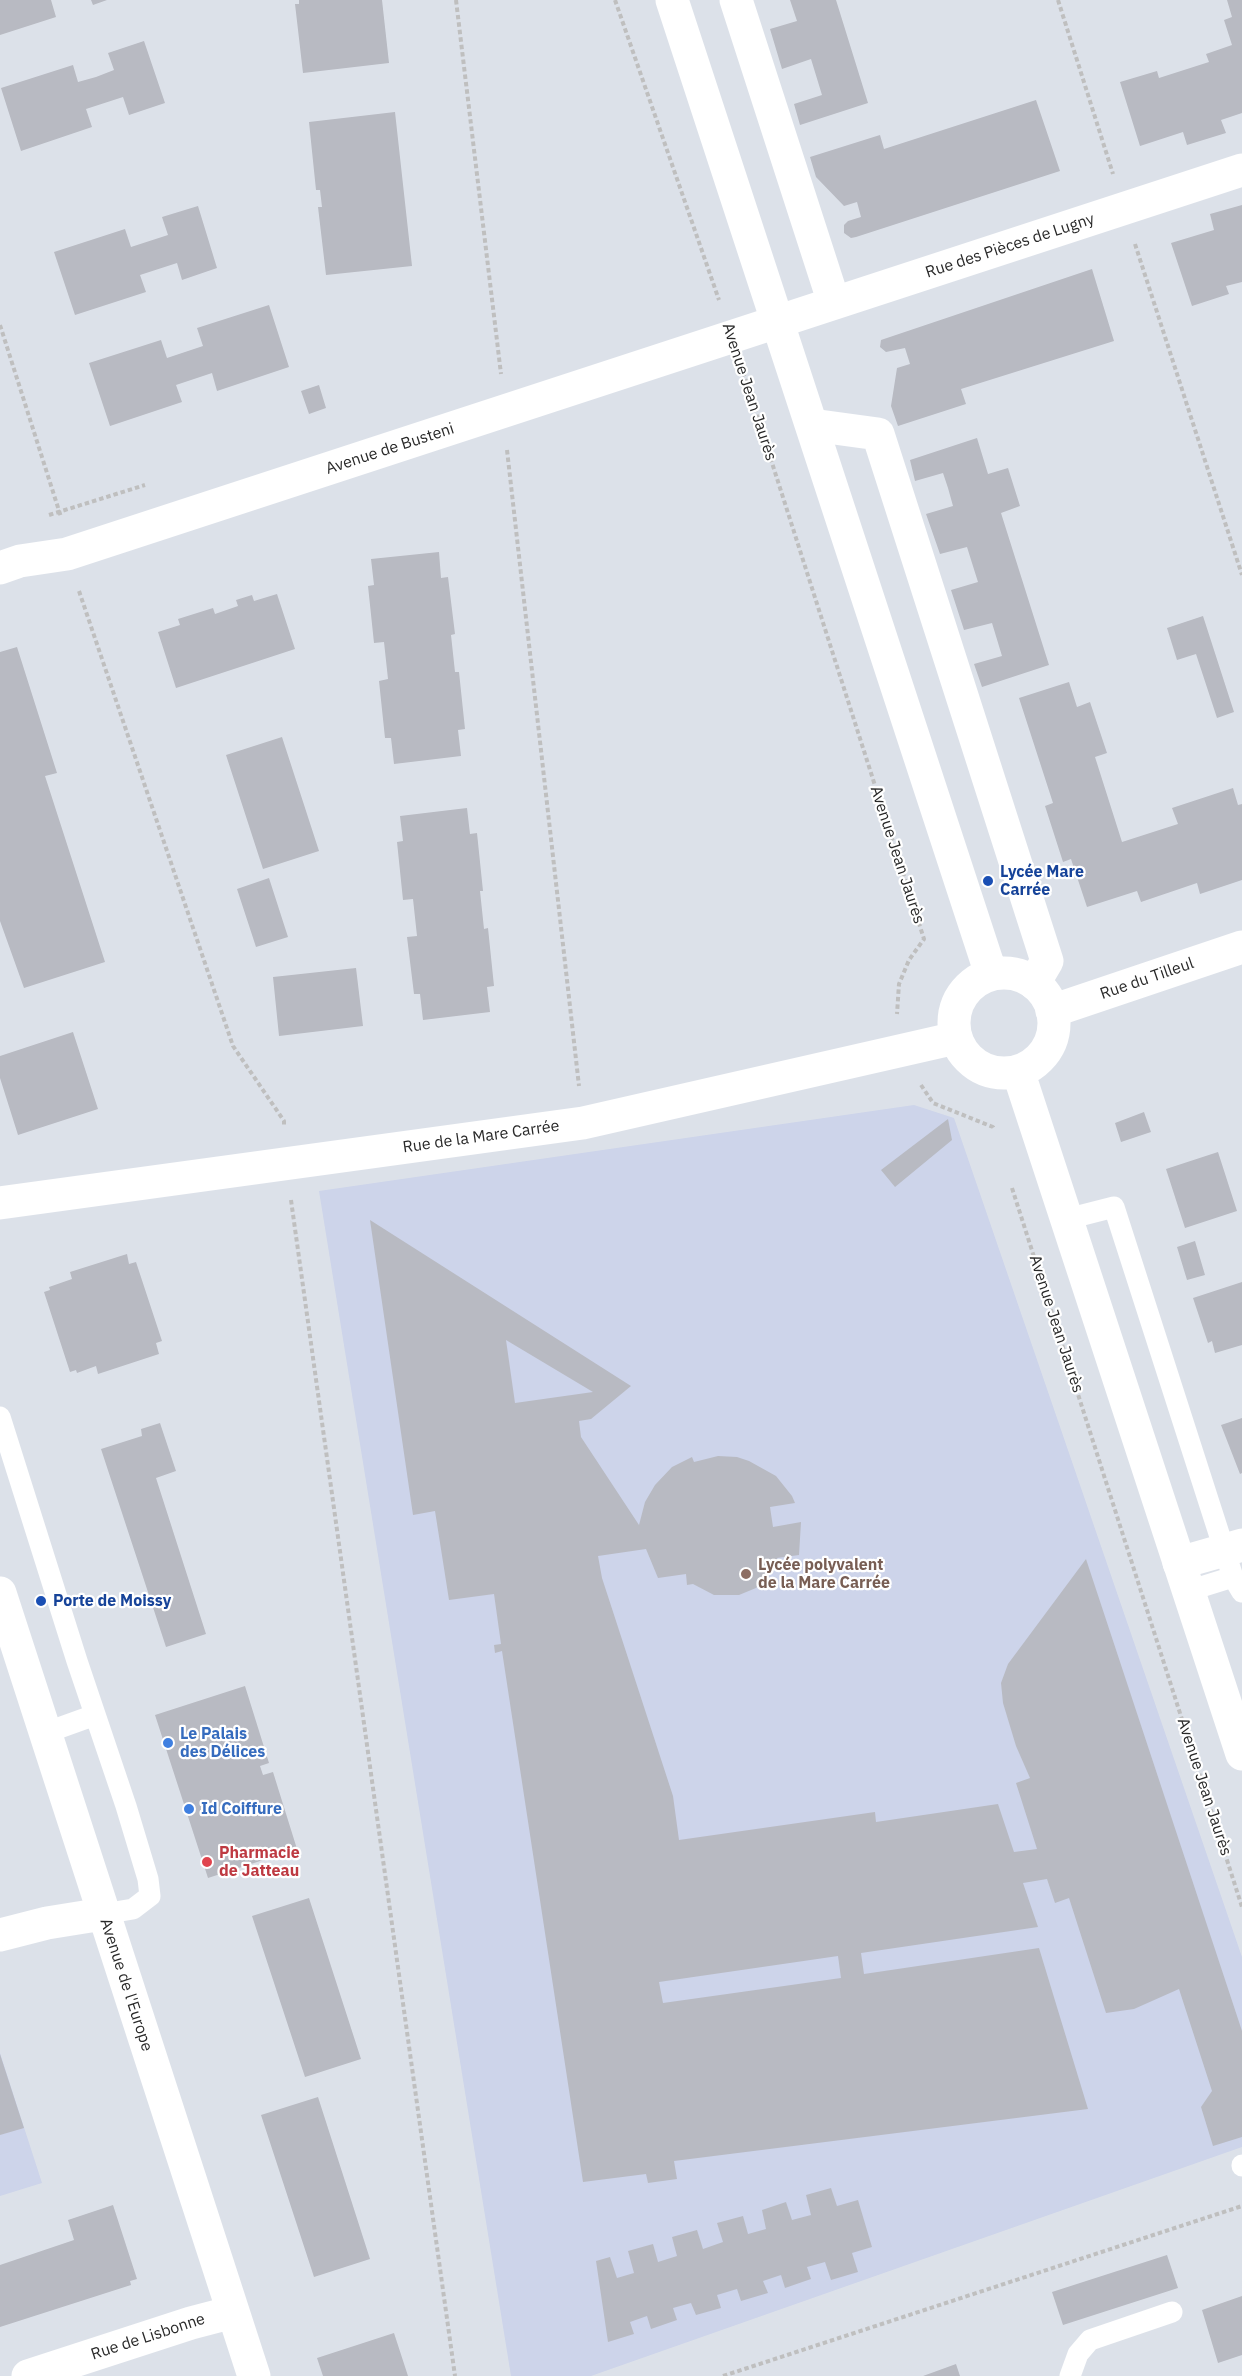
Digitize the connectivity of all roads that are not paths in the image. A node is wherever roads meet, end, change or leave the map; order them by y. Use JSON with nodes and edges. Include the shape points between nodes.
{"nodes":[{"id":1,"x":672,"y":0,"type":"edge"},
{"id":2,"x":736,"y":0,"type":"edge"},
{"id":3,"x":1242,"y":171,"type":"edge"},
{"id":4,"x":834,"y":303,"type":"junction"},
{"id":5,"x":778,"y":322,"type":"junction"},
{"id":6,"x":812,"y":424,"type":"junction"},
{"id":7,"x":0,"y":568,"type":"edge"},
{"id":8,"x":1242,"y":947,"type":"edge"},
{"id":9,"x":991,"y":974,"type":"junction"},
{"id":10,"x":1034,"y":983,"type":"junction"},
{"id":11,"x":1053,"y":1011,"type":"junction"},
{"id":12,"x":956,"y":1038,"type":"junction"},
{"id":13,"x":1018,"y":1071,"type":"junction"},
{"id":14,"x":0,"y":1203,"type":"edge"},
{"id":15,"x":1067,"y":1219,"type":"junction"},
{"id":16,"x":0,"y":1417,"type":"edge"},
{"id":17,"x":1236,"y":1566,"type":"edge"},
{"id":18,"x":1183,"y":1577,"type":"junction"},
{"id":19,"x":0,"y":1593,"type":"edge"},
{"id":20,"x":95,"y":1715,"type":"junction"},
{"id":21,"x":45,"y":1733,"type":"junction"},
{"id":22,"x":1242,"y":1754,"type":"edge"},
{"id":23,"x":103,"y":1914,"type":"junction"},
{"id":24,"x":0,"y":1935,"type":"edge"},
{"id":25,"x":233,"y":2312,"type":"junction"},
{"id":26,"x":1172,"y":2312,"type":"dead end"},
{"id":27,"x":28,"y":2376,"type":"edge"},
{"id":28,"x":254,"y":2376,"type":"edge"},
{"id":29,"x":1071,"y":2376,"type":"edge"}],
"edges":[{"from":1,"to":5,"type":"street"},
{"from":2,"to":4,"type":"street"},
{"from":3,"to":4,"type":"street","name":"Rue des Pièces de Lugny"},
{"from":4,"to":5,"type":"street","name":"Rue des Pièces de Lugny"},
{"from":5,"to":6,"type":"street"},
{"from":5,"to":7,"type":"street","name":"Avenue de Busteni","via":[[67,554]]},
{"from":6,"to":9,"type":"street"},
{"from":6,"to":10,"type":"street","via":[[878,434],[1047,961]]},
{"from":8,"to":11,"type":"street","name":"Rue du Tilleul"},
{"from":9,"to":10,"type":"street","via":[[1013,973]]},
{"from":9,"to":12,"type":"street","via":[[978,980],[959,999],[955,1011]]},
{"from":10,"to":11,"type":"street","via":[[1046,995]]},
{"from":11,"to":13,"type":"street","via":[[1054,1026],[1047,1048],[1032,1065]]},
{"from":12,"to":13,"type":"street","via":[[963,1052],[987,1070]]},
{"from":12,"to":14,"type":"street","name":"Rue de la Mare Carrée","via":[[583,1123]]},
{"from":13,"to":15,"type":"street"},
{"from":15,"to":17,"type":"lane","via":[[1114,1207]]},
{"from":15,"to":18,"type":"street"},
{"from":16,"to":20,"type":"lane"},
{"from":17,"to":18,"type":"street"},
{"from":18,"to":22,"type":"street"},
{"from":19,"to":21,"type":"street","name":"Avenue de l'Europe"},
{"from":20,"to":21,"type":"lane"},
{"from":20,"to":23,"type":"lane","via":[[126,1806],[150,1896],[133,1909]]},
{"from":21,"to":23,"type":"street","name":"Avenue de l'Europe"},
{"from":23,"to":24,"type":"street"},
{"from":23,"to":25,"type":"street","name":"Avenue de l'Europe"},
{"from":25,"to":27,"type":"street","name":"Rue de Lisbonne"},
{"from":25,"to":28,"type":"street","name":"Avenue de l'Europe"},
{"from":26,"to":29,"type":"lane","via":[[1090,2340],[1078,2354]]}]}
